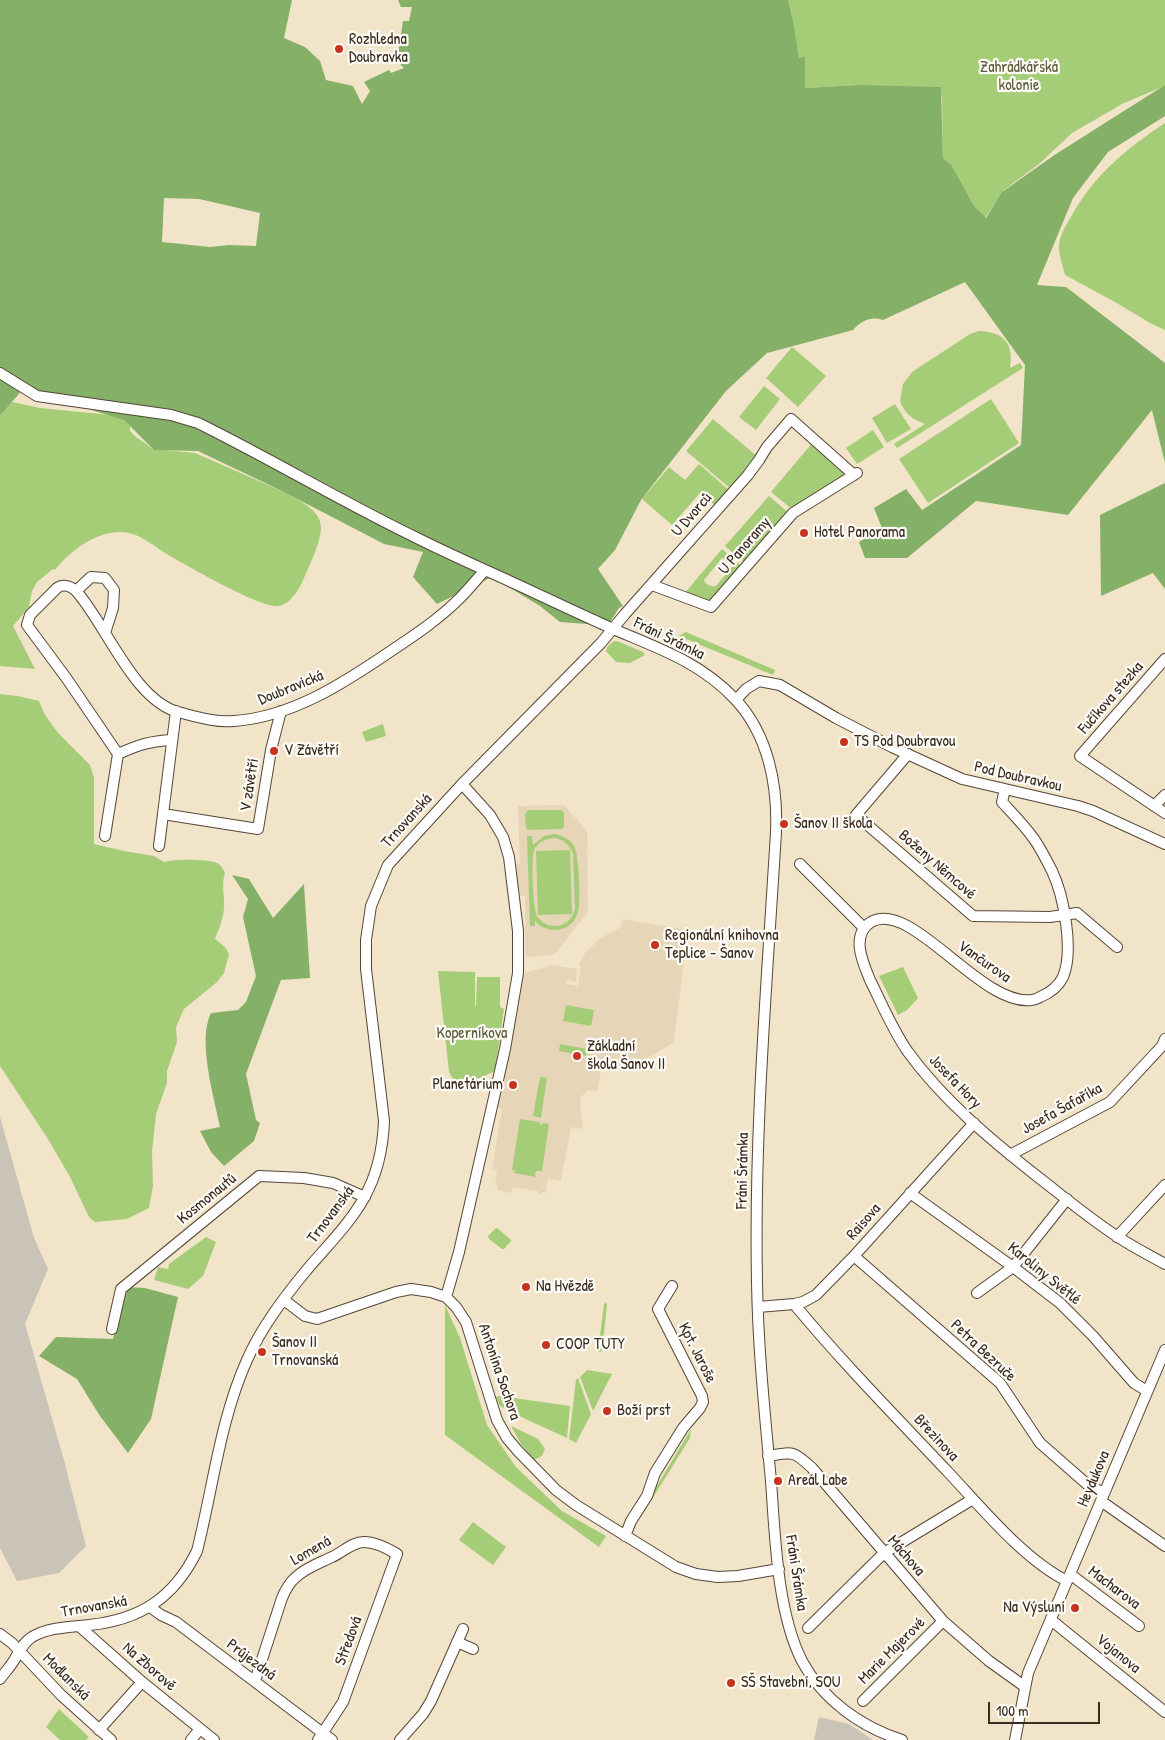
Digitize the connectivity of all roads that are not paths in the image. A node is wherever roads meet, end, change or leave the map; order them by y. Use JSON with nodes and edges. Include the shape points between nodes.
{"nodes":[{"id":1,"x":0,"y":372,"type":"edge"},
{"id":2,"x":791,"y":419,"type":"joint"},
{"id":3,"x":485,"y":570,"type":"junction"},
{"id":4,"x":652,"y":585,"type":"junction"},
{"id":5,"x":76,"y":591,"type":"junction"},
{"id":6,"x":613,"y":629,"type":"junction"},
{"id":7,"x":105,"y":633,"type":"junction"},
{"id":8,"x":1165,"y":659,"type":"edge"},
{"id":9,"x":736,"y":700,"type":"junction"},
{"id":10,"x":176,"y":711,"type":"junction"},
{"id":11,"x":281,"y":712,"type":"junction"},
{"id":12,"x":172,"y":740,"type":"junction"},
{"id":13,"x":118,"y":754,"type":"junction"},
{"id":14,"x":908,"y":754,"type":"junction"},
{"id":15,"x":462,"y":784,"type":"junction"},
{"id":16,"x":1005,"y":789,"type":"junction"},
{"id":17,"x":1165,"y":795,"type":"edge"},
{"id":18,"x":1154,"y":806,"type":"junction"},
{"id":19,"x":1165,"y":813,"type":"edge"},
{"id":20,"x":163,"y":814,"type":"junction"},
{"id":21,"x":105,"y":836,"type":"dead end"},
{"id":22,"x":1165,"y":844,"type":"edge"},
{"id":23,"x":159,"y":846,"type":"dead end"},
{"id":24,"x":800,"y":864,"type":"dead end"},
{"id":25,"x":1066,"y":914,"type":"junction"},
{"id":26,"x":864,"y":928,"type":"junction"},
{"id":27,"x":1116,"y":947,"type":"dead end"},
{"id":28,"x":1164,"y":1044,"type":"edge"},
{"id":29,"x":974,"y":1123,"type":"junction"},
{"id":30,"x":1010,"y":1155,"type":"junction"},
{"id":31,"x":1165,"y":1185,"type":"edge"},
{"id":32,"x":910,"y":1193,"type":"junction"},
{"id":33,"x":365,"y":1197,"type":"junction"},
{"id":34,"x":1067,"y":1199,"type":"junction"},
{"id":35,"x":1117,"y":1237,"type":"junction"},
{"id":36,"x":854,"y":1256,"type":"junction"},
{"id":37,"x":1165,"y":1264,"type":"edge"},
{"id":38,"x":1013,"y":1267,"type":"junction"},
{"id":39,"x":672,"y":1286,"type":"dead end"},
{"id":40,"x":977,"y":1293,"type":"dead end"},
{"id":41,"x":446,"y":1297,"type":"junction"},
{"id":42,"x":284,"y":1300,"type":"junction"},
{"id":43,"x":794,"y":1304,"type":"junction"},
{"id":44,"x":758,"y":1307,"type":"junction"},
{"id":45,"x":112,"y":1329,"type":"dead end"},
{"id":46,"x":1165,"y":1350,"type":"edge"},
{"id":47,"x":1147,"y":1391,"type":"junction"},
{"id":48,"x":768,"y":1456,"type":"junction"},
{"id":49,"x":1103,"y":1497,"type":"junction"},
{"id":50,"x":973,"y":1499,"type":"junction"},
{"id":51,"x":625,"y":1536,"type":"junction"},
{"id":52,"x":1165,"y":1546,"type":"edge"},
{"id":53,"x":390,"y":1550,"type":"joint"},
{"id":54,"x":884,"y":1553,"type":"junction"},
{"id":55,"x":779,"y":1569,"type":"junction"},
{"id":56,"x":1069,"y":1578,"type":"junction"},
{"id":57,"x":150,"y":1607,"type":"junction"},
{"id":58,"x":1051,"y":1620,"type":"junction"},
{"id":59,"x":943,"y":1621,"type":"junction"},
{"id":60,"x":79,"y":1626,"type":"junction"},
{"id":61,"x":1140,"y":1626,"type":"dead end"},
{"id":62,"x":808,"y":1628,"type":"dead end"},
{"id":63,"x":463,"y":1629,"type":"dead end"},
{"id":64,"x":0,"y":1634,"type":"edge"},
{"id":65,"x":457,"y":1642,"type":"junction"},
{"id":66,"x":473,"y":1648,"type":"dead end"},
{"id":67,"x":20,"y":1650,"type":"junction"},
{"id":68,"x":0,"y":1679,"type":"edge"},
{"id":69,"x":255,"y":1681,"type":"junction"},
{"id":70,"x":142,"y":1682,"type":"junction"},
{"id":71,"x":1024,"y":1686,"type":"junction"},
{"id":72,"x":863,"y":1701,"type":"dead end"},
{"id":73,"x":1165,"y":1712,"type":"edge"},
{"id":74,"x":200,"y":1729,"type":"junction"},
{"id":75,"x":99,"y":1730,"type":"junction"},
{"id":76,"x":320,"y":1737,"type":"edge"},
{"id":77,"x":111,"y":1740,"type":"edge"},
{"id":78,"x":191,"y":1740,"type":"edge"},
{"id":79,"x":214,"y":1740,"type":"edge"},
{"id":80,"x":332,"y":1740,"type":"edge"},
{"id":81,"x":400,"y":1740,"type":"edge"},
{"id":82,"x":902,"y":1740,"type":"edge"},
{"id":83,"x":1015,"y":1740,"type":"edge"}],
"edges":[{"from":1,"to":3,"type":"street","name":"Fráni Šrámka","via":[[37,396],[171,415],[198,423]]},
{"from":2,"to":4,"type":"street","name":"U Dvorců"},
{"from":2,"to":4,"type":"street","name":"U Panoramy","via":[[856,474],[793,513],[711,607]]},
{"from":3,"to":6,"type":"street","name":"Fráni Šrámka"},
{"from":3,"to":11,"type":"street","name":"Doubravická","via":[[426,628],[355,676]]},
{"from":4,"to":6,"type":"street","name":"U Dvorců"},
{"from":5,"to":7,"type":"street","name":"Doubravická"},
{"from":5,"to":7,"type":"street","via":[[91,578],[104,578],[114,590],[113,608]]},
{"from":5,"to":13,"type":"street","via":[[61,585],[30,615],[27,624]]},
{"from":6,"to":9,"type":"street","name":"Fráni Šrámka","via":[[697,667]]},
{"from":6,"to":15,"type":"street","name":"Trnovanská"},
{"from":7,"to":10,"type":"street","name":"Doubravická","via":[[149,695],[159,704]]},
{"from":8,"to":18,"type":"street","name":"Fučíkova stezka","via":[[1080,756]]},
{"from":9,"to":14,"type":"street","name":"Pod Doubravkou","via":[[759,680],[780,685],[837,719]]},
{"from":9,"to":44,"type":"street","name":"Fráni Šrámka","via":[[763,743],[772,774],[776,807],[757,1186]]},
{"from":10,"to":11,"type":"street","name":"Doubravická","via":[[232,722]]},
{"from":10,"to":12,"type":"street"},
{"from":11,"to":20,"type":"street","name":"V závětří","via":[[258,829]]},
{"from":12,"to":13,"type":"street","via":[[141,744]]},
{"from":12,"to":20,"type":"street"},
{"from":13,"to":21,"type":"street"},
{"from":14,"to":16,"type":"street","name":"Pod Doubravkou","via":[[962,779]]},
{"from":14,"to":25,"type":"street","name":"Boženy Němcové","via":[[856,815],[973,916],[1050,917]]},
{"from":15,"to":33,"type":"street","name":"Trnovanská","via":[[388,865],[371,906],[366,969],[384,1121],[383,1143]]},
{"from":15,"to":41,"type":"street","via":[[494,820],[509,857],[518,931],[518,973],[504,1053]]},
{"from":16,"to":22,"type":"street","name":"Pod Doubravkou","via":[[1093,811]]},
{"from":16,"to":25,"type":"street","name":"Vančurova","via":[[1002,802],[1034,839],[1053,873]]},
{"from":17,"to":18,"type":"street"},
{"from":18,"to":19,"type":"street"},
{"from":20,"to":23,"type":"street"},
{"from":24,"to":26,"type":"street"},
{"from":25,"to":26,"type":"street","name":"Vančurova","via":[[1068,961],[1062,978],[1051,992],[1032,1000],[1000,994],[912,928],[885,920],[872,922]]},
{"from":25,"to":27,"type":"street","via":[[1078,913]]},
{"from":26,"to":29,"type":"street","name":"Josefa Hory","via":[[859,939],[860,951],[890,1022],[921,1069]]},
{"from":28,"to":30,"type":"street","name":"Josefa Šafaříka","via":[[1110,1102]]},
{"from":29,"to":30,"type":"street","name":"Josefa Hory"},
{"from":29,"to":32,"type":"street","name":"Raisova"},
{"from":30,"to":34,"type":"street","name":"Josefa Hory"},
{"from":31,"to":35,"type":"street"},
{"from":32,"to":36,"type":"street","name":"Raisova"},
{"from":32,"to":38,"type":"street","name":"Karoliny Světlé"},
{"from":33,"to":42,"type":"street","name":"Trnovanská"},
{"from":33,"to":45,"type":"street","name":"Kosmonautů","via":[[333,1183],[259,1176],[121,1289]]},
{"from":34,"to":35,"type":"street","name":"Josefa Hory"},
{"from":34,"to":38,"type":"street"},
{"from":35,"to":37,"type":"street","name":"Josefa Hory"},
{"from":36,"to":43,"type":"street","name":"Raisova","via":[[816,1295]]},
{"from":36,"to":49,"type":"street","name":"Petra Bezruče","via":[[1000,1383],[1040,1443]]},
{"from":38,"to":40,"type":"street"},
{"from":38,"to":47,"type":"street","name":"Karoliny Světlé","via":[[1060,1303],[1134,1383]]},
{"from":39,"to":51,"type":"street","name":"Kpt. Jaroše","via":[[658,1309],[703,1402],[655,1473],[647,1496]]},
{"from":41,"to":42,"type":"street","via":[[411,1289],[317,1319],[305,1316]]},
{"from":41,"to":51,"type":"street","name":"Antonína Sochora","via":[[466,1322],[497,1420],[508,1438],[556,1490]]},
{"from":42,"to":57,"type":"street","name":"Trnovanská","via":[[265,1325],[249,1356],[230,1405],[197,1551],[178,1582]]},
{"from":43,"to":44,"type":"street","name":"Raisova"},
{"from":43,"to":50,"type":"street","name":"Březinova"},
{"from":44,"to":48,"type":"street","name":"Fráni Šrámka"},
{"from":46,"to":47,"type":"street","name":"Heydukova"},
{"from":47,"to":49,"type":"street","name":"Heydukova"},
{"from":48,"to":54,"type":"street","name":"Máchova","via":[[788,1452],[799,1455]]},
{"from":48,"to":55,"type":"street","name":"Fráni Šrámka"},
{"from":49,"to":52,"type":"street","name":"Petra Bezruče"},
{"from":49,"to":56,"type":"street","name":"Heydukova"},
{"from":50,"to":54,"type":"street"},
{"from":50,"to":56,"type":"street","name":"Březinova","via":[[1021,1548],[1053,1574]]},
{"from":51,"to":55,"type":"street","name":"Antonína Sochora","via":[[670,1564],[696,1574],[718,1577]]},
{"from":53,"to":69,"type":"street","name":"Lomená","via":[[374,1543],[353,1544],[294,1578],[282,1598]]},
{"from":53,"to":76,"type":"street","name":"Středová","via":[[396,1554],[343,1702]]},
{"from":54,"to":59,"type":"street","name":"Máchova"},
{"from":54,"to":62,"type":"street"},
{"from":55,"to":82,"type":"street","name":"Fráni Šrámka","via":[[790,1630],[814,1680],[838,1706],[875,1729]]},
{"from":56,"to":58,"type":"street","name":"Heydukova"},
{"from":56,"to":61,"type":"street","name":"Macharova"},
{"from":57,"to":60,"type":"street","name":"Trnovanská","via":[[124,1619]]},
{"from":57,"to":69,"type":"street","name":"Průjezdná","via":[[176,1622]]},
{"from":58,"to":71,"type":"street","name":"Heydukova"},
{"from":58,"to":73,"type":"street","name":"Vojanova"},
{"from":59,"to":71,"type":"street","name":"Máchova"},
{"from":59,"to":72,"type":"street","name":"Marie Majerové"},
{"from":60,"to":67,"type":"street","name":"Trnovanská","via":[[43,1632],[26,1641]]},
{"from":60,"to":70,"type":"street","name":"Na Zborově"},
{"from":63,"to":65,"type":"street"},
{"from":64,"to":67,"type":"street","name":"Modlanská"},
{"from":65,"to":66,"type":"street"},
{"from":65,"to":81,"type":"street","via":[[431,1701]]},
{"from":67,"to":68,"type":"street","name":"Trnovanská"},
{"from":67,"to":75,"type":"street","name":"Modlanská"},
{"from":69,"to":76,"type":"street","name":"Průjezdná"},
{"from":70,"to":74,"type":"street","name":"Na Zborově"},
{"from":70,"to":75,"type":"street"},
{"from":71,"to":83,"type":"street","name":"Heydukova"},
{"from":74,"to":78,"type":"street"},
{"from":74,"to":79,"type":"street","name":"Na Zborově"},
{"from":75,"to":77,"type":"street","name":"Modlanská"},
{"from":76,"to":80,"type":"street","name":"Průjezdná"}]}
